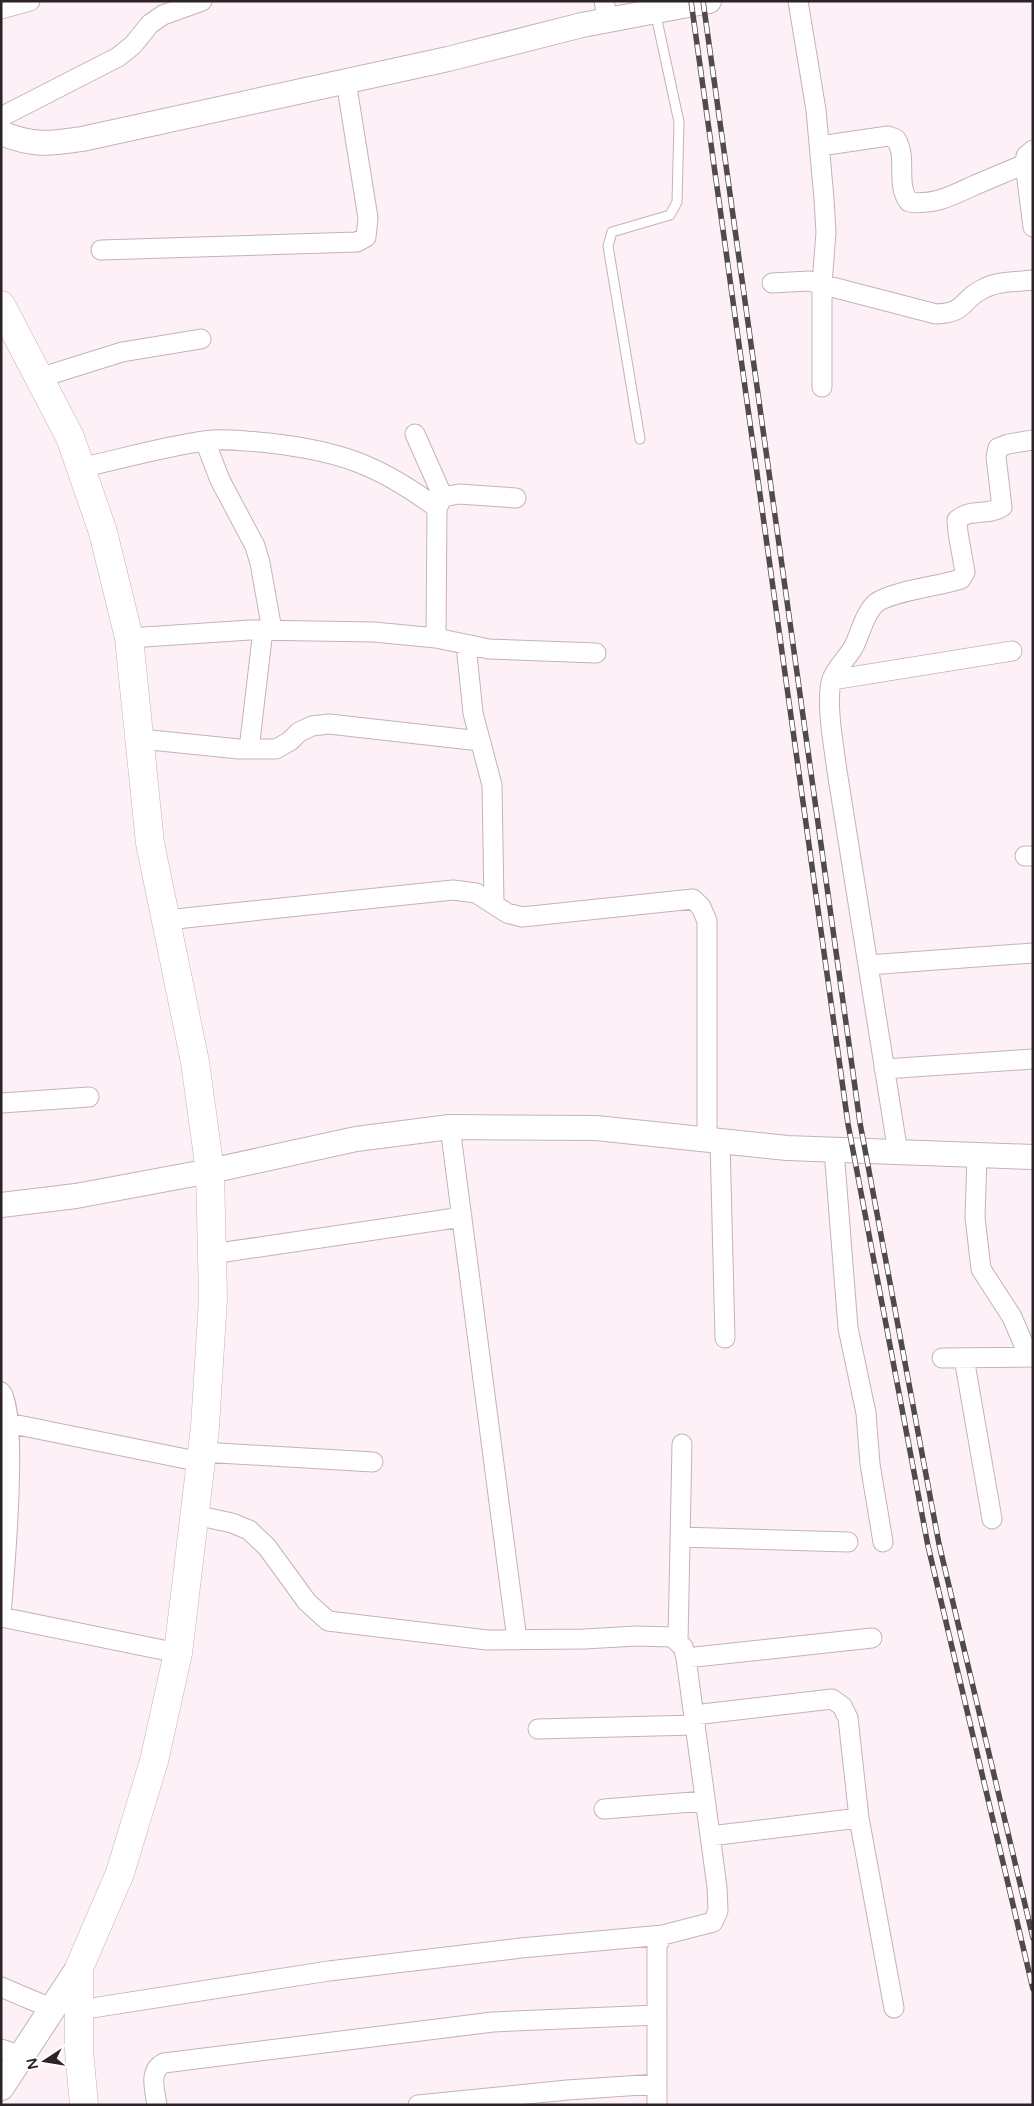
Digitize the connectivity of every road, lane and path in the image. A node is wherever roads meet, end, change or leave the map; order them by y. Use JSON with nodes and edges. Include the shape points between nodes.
{"nodes":[{"id":1,"x":30,"y":1,"type":"edge"},
{"id":2,"x":202,"y":1,"type":"edge"},
{"id":3,"x":709,"y":1,"type":"edge"},
{"id":4,"x":798,"y":1,"type":"edge"},
{"id":5,"x":1,"y":9,"type":"edge"},
{"id":6,"x":606,"y":11,"type":"edge"},
{"id":7,"x":655,"y":11,"type":"junction"},
{"id":8,"x":346,"y":81,"type":"junction"},
{"id":9,"x":1,"y":117,"type":"edge"},
{"id":10,"x":1,"y":133,"type":"edge"},
{"id":11,"x":820,"y":146,"type":"junction"},
{"id":12,"x":1029,"y":157,"type":"edge"},
{"id":13,"x":1033,"y":227,"type":"edge"},
{"id":14,"x":100,"y":250,"type":"dead end"},
{"id":15,"x":1033,"y":280,"type":"edge"},
{"id":16,"x":772,"y":283,"type":"dead end"},
{"id":17,"x":822,"y":284,"type":"junction"},
{"id":18,"x":1,"y":305,"type":"edge"},
{"id":19,"x":201,"y":339,"type":"dead end"},
{"id":20,"x":39,"y":378,"type":"junction"},
{"id":21,"x":822,"y":386,"type":"dead end"},
{"id":22,"x":415,"y":434,"type":"dead end"},
{"id":23,"x":640,"y":439,"type":"dead end"},
{"id":24,"x":1033,"y":440,"type":"edge"},
{"id":25,"x":205,"y":441,"type":"junction"},
{"id":26,"x":80,"y":468,"type":"junction"},
{"id":27,"x":516,"y":498,"type":"dead end"},
{"id":28,"x":440,"y":502,"type":"junction"},
{"id":29,"x":267,"y":630,"type":"junction"},
{"id":30,"x":129,"y":638,"type":"junction"},
{"id":31,"x":436,"y":638,"type":"junction"},
{"id":32,"x":466,"y":645,"type":"junction"},
{"id":33,"x":1012,"y":651,"type":"dead end"},
{"id":34,"x":596,"y":653,"type":"dead end"},
{"id":35,"x":832,"y":680,"type":"junction"},
{"id":36,"x":140,"y":739,"type":"junction"},
{"id":37,"x":480,"y":741,"type":"junction"},
{"id":38,"x":249,"y":750,"type":"junction"},
{"id":39,"x":494,"y":903,"type":"junction"},
{"id":40,"x":166,"y":920,"type":"junction"},
{"id":41,"x":1033,"y":953,"type":"edge"},
{"id":42,"x":868,"y":965,"type":"junction"},
{"id":43,"x":1033,"y":1060,"type":"edge"},
{"id":44,"x":884,"y":1069,"type":"junction"},
{"id":45,"x":89,"y":1096,"type":"dead end"},
{"id":46,"x":1,"y":1103,"type":"edge"},
{"id":47,"x":450,"y":1128,"type":"junction"},
{"id":48,"x":714,"y":1140,"type":"junction"},
{"id":49,"x":834,"y":1150,"type":"junction"},
{"id":50,"x":898,"y":1153,"type":"junction"},
{"id":51,"x":977,"y":1156,"type":"junction"},
{"id":52,"x":1033,"y":1157,"type":"edge"},
{"id":53,"x":210,"y":1171,"type":"junction"},
{"id":54,"x":1,"y":1205,"type":"edge"},
{"id":55,"x":462,"y":1217,"type":"junction"},
{"id":56,"x":212,"y":1254,"type":"junction"},
{"id":57,"x":725,"y":1338,"type":"dead end"},
{"id":58,"x":1033,"y":1355,"type":"edge"},
{"id":59,"x":942,"y":1358,"type":"dead end"},
{"id":60,"x":964,"y":1358,"type":"junction"},
{"id":61,"x":1,"y":1392,"type":"edge"},
{"id":62,"x":8,"y":1423,"type":"junction"},
{"id":63,"x":682,"y":1444,"type":"dead end"},
{"id":64,"x":202,"y":1457,"type":"junction"},
{"id":65,"x":373,"y":1462,"type":"dead end"},
{"id":66,"x":5,"y":1477,"type":"edge"},
{"id":67,"x":195,"y":1514,"type":"junction"},
{"id":68,"x":992,"y":1519,"type":"dead end"},
{"id":69,"x":680,"y":1537,"type":"junction"},
{"id":70,"x":848,"y":1542,"type":"dead end"},
{"id":71,"x":883,"y":1542,"type":"dead end"},
{"id":72,"x":1,"y":1616,"type":"edge"},
{"id":73,"x":872,"y":1638,"type":"dead end"},
{"id":74,"x":517,"y":1640,"type":"junction"},
{"id":75,"x":678,"y":1641,"type":"junction"},
{"id":76,"x":178,"y":1653,"type":"junction"},
{"id":77,"x":686,"y":1658,"type":"junction"},
{"id":78,"x":694,"y":1720,"type":"junction"},
{"id":79,"x":538,"y":1729,"type":"dead end"},
{"id":80,"x":705,"y":1801,"type":"junction"},
{"id":81,"x":604,"y":1809,"type":"dead end"},
{"id":82,"x":859,"y":1818,"type":"junction"},
{"id":83,"x":710,"y":1836,"type":"junction"},
{"id":84,"x":663,"y":1936,"type":"junction"},
{"id":85,"x":1,"y":1987,"type":"edge"},
{"id":86,"x":894,"y":2008,"type":"dead end"},
{"id":87,"x":66,"y":2009,"type":"junction"},
{"id":88,"x":657,"y":2015,"type":"junction"},
{"id":89,"x":12,"y":2053,"type":"edge"},
{"id":90,"x":657,"y":2084,"type":"junction"},
{"id":91,"x":1,"y":2087,"type":"edge"},
{"id":92,"x":84,"y":2105,"type":"edge"},
{"id":93,"x":156,"y":2105,"type":"edge"},
{"id":94,"x":418,"y":2105,"type":"edge"},
{"id":95,"x":657,"y":2105,"type":"edge"}],
"edges":[{"from":1,"to":5,"type":"street"},
{"from":2,"to":9,"type":"street","via":[[162,15],[118,58]]},
{"from":3,"to":7,"type":"street"},
{"from":4,"to":11,"type":"street"},
{"from":6,"to":7,"type":"street"},
{"from":6,"to":8,"type":"street"},
{"from":7,"to":23,"type":"lane","via":[[679,122],[677,202],[670,215],[612,232],[608,246]]},
{"from":8,"to":10,"type":"street","via":[[44,145]]},
{"from":8,"to":14,"type":"street","via":[[368,218],[366,238],[358,242]]},
{"from":11,"to":12,"type":"street","via":[[888,136],[896,139],[901,155],[903,194],[909,202],[919,204],[958,194]]},
{"from":11,"to":17,"type":"street","via":[[826,232]]},
{"from":12,"to":13,"type":"street"},
{"from":15,"to":17,"type":"street","via":[[984,288],[958,310],[936,314]]},
{"from":16,"to":17,"type":"street","via":[[809,281]]},
{"from":17,"to":21,"type":"street"},
{"from":18,"to":20,"type":"main road"},
{"from":19,"to":20,"type":"street","via":[[122,352]]},
{"from":20,"to":26,"type":"main road","via":[[70,437]]},
{"from":22,"to":28,"type":"street"},
{"from":24,"to":35,"type":"street","via":[[998,448],[996,457],[1002,507],[993,512],[963,515],[958,520],[965,572],[961,579],[892,596],[877,603]]},
{"from":25,"to":26,"type":"street"},
{"from":25,"to":28,"type":"street","via":[[230,440],[313,448],[350,458]]},
{"from":25,"to":29,"type":"street","via":[[220,480],[255,546],[260,562]]},
{"from":26,"to":30,"type":"main road","via":[[103,532]]},
{"from":27,"to":28,"type":"street","via":[[459,494]]},
{"from":28,"to":31,"type":"street"},
{"from":29,"to":30,"type":"street"},
{"from":29,"to":31,"type":"street","via":[[374,632]]},
{"from":29,"to":38,"type":"street"},
{"from":30,"to":36,"type":"main road"},
{"from":31,"to":32,"type":"street"},
{"from":32,"to":34,"type":"street","via":[[489,649]]},
{"from":32,"to":37,"type":"street"},
{"from":33,"to":35,"type":"street"},
{"from":35,"to":42,"type":"street","via":[[837,771]]},
{"from":36,"to":38,"type":"street"},
{"from":36,"to":40,"type":"main road","via":[[150,843]]},
{"from":37,"to":38,"type":"street","via":[[329,724],[299,732],[276,749]]},
{"from":37,"to":39,"type":"street","via":[[492,785]]},
{"from":39,"to":40,"type":"street","via":[[476,893],[453,890]]},
{"from":39,"to":48,"type":"street","via":[[507,913],[522,917],[693,899],[707,921]]},
{"from":40,"to":53,"type":"main road","via":[[195,1062]]},
{"from":41,"to":42,"type":"street"},
{"from":42,"to":44,"type":"street"},
{"from":43,"to":44,"type":"street"},
{"from":44,"to":50,"type":"street"},
{"from":45,"to":46,"type":"street"},
{"from":47,"to":48,"type":"street","via":[[596,1128]]},
{"from":47,"to":53,"type":"street","via":[[356,1139]]},
{"from":47,"to":55,"type":"street"},
{"from":48,"to":49,"type":"street"},
{"from":48,"to":57,"type":"street"},
{"from":49,"to":50,"type":"street"},
{"from":49,"to":71,"type":"street","via":[[848,1328],[866,1413],[870,1464]]},
{"from":50,"to":51,"type":"street"},
{"from":51,"to":52,"type":"street"},
{"from":51,"to":58,"type":"street","via":[[975,1217],[980,1269]]},
{"from":53,"to":54,"type":"street","via":[[76,1196]]},
{"from":53,"to":56,"type":"main road"},
{"from":55,"to":56,"type":"street"},
{"from":55,"to":74,"type":"street"},
{"from":56,"to":64,"type":"main road","via":[[213,1300]]},
{"from":58,"to":60,"type":"street"},
{"from":59,"to":60,"type":"street"},
{"from":60,"to":68,"type":"street"},
{"from":61,"to":62,"type":"street","via":[[8,1407]]},
{"from":62,"to":64,"type":"street"},
{"from":62,"to":66,"type":"street"},
{"from":63,"to":69,"type":"street"},
{"from":64,"to":65,"type":"street"},
{"from":64,"to":67,"type":"main road"},
{"from":66,"to":72,"type":"street"},
{"from":67,"to":74,"type":"street","via":[[232,1522],[249,1530],[267,1547],[307,1602],[328,1622],[461,1638]]},
{"from":67,"to":76,"type":"main road"},
{"from":69,"to":70,"type":"street"},
{"from":69,"to":75,"type":"street"},
{"from":72,"to":76,"type":"street"},
{"from":73,"to":77,"type":"street"},
{"from":74,"to":75,"type":"street","via":[[637,1636],[672,1637]]},
{"from":75,"to":77,"type":"street"},
{"from":76,"to":87,"type":"main road","via":[[154,1761],[120,1873],[79,1968]]},
{"from":77,"to":78,"type":"street"},
{"from":78,"to":79,"type":"street"},
{"from":78,"to":80,"type":"street"},
{"from":78,"to":82,"type":"street","via":[[832,1699],[842,1706],[848,1718]]},
{"from":80,"to":81,"type":"street"},
{"from":80,"to":83,"type":"street"},
{"from":82,"to":83,"type":"street"},
{"from":82,"to":86,"type":"street"},
{"from":83,"to":84,"type":"street","via":[[718,1911],[713,1922]]},
{"from":84,"to":87,"type":"street","via":[[521,1948],[329,1971]]},
{"from":84,"to":88,"type":"street","via":[[657,1946]]},
{"from":85,"to":87,"type":"street"},
{"from":87,"to":89,"type":"main road"},
{"from":87,"to":92,"type":"main road","via":[[79,2050]]},
{"from":88,"to":90,"type":"street"},
{"from":88,"to":93,"type":"street","via":[[492,2022],[164,2063],[157,2066],[154,2075]]},
{"from":89,"to":91,"type":"main road"},
{"from":90,"to":94,"type":"street"},
{"from":90,"to":95,"type":"street"}]}
